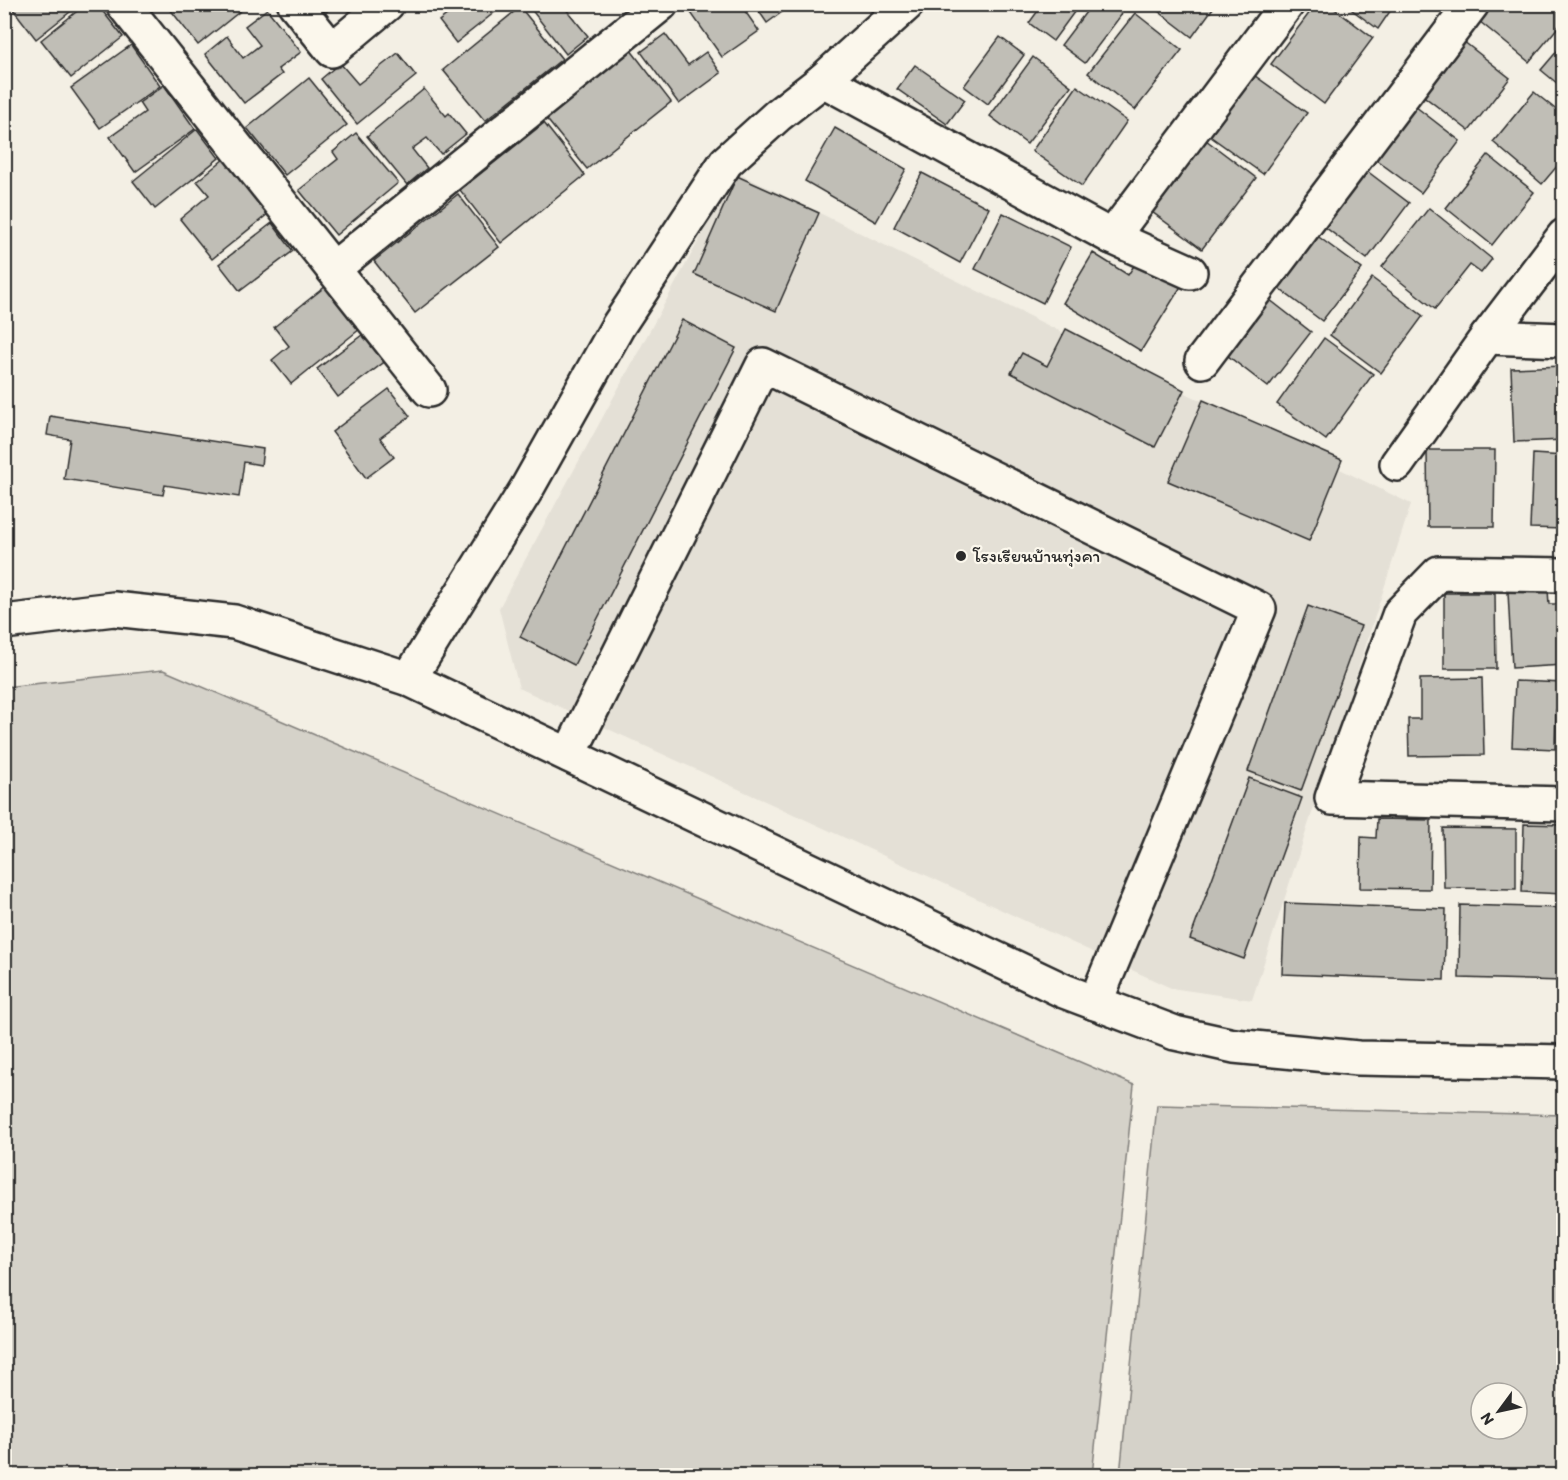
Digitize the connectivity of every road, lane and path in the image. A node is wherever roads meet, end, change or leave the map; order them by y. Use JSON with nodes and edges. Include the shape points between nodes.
{"nodes":[{"id":1,"x":123,"y":4,"type":"edge"},
{"id":2,"x":295,"y":4,"type":"edge"},
{"id":3,"x":387,"y":4,"type":"edge"},
{"id":4,"x":661,"y":4,"type":"edge"},
{"id":5,"x":907,"y":4,"type":"edge"},
{"id":6,"x":1287,"y":4,"type":"edge"},
{"id":7,"x":1472,"y":4,"type":"edge"},
{"id":8,"x":823,"y":80,"type":"junction"},
{"id":9,"x":1563,"y":236,"type":"edge"},
{"id":10,"x":1112,"y":237,"type":"junction"},
{"id":11,"x":333,"y":269,"type":"junction"},
{"id":12,"x":1190,"y":272,"type":"dead end"},
{"id":13,"x":1487,"y":337,"type":"junction"},
{"id":14,"x":1563,"y":340,"type":"edge"},
{"id":15,"x":1202,"y":361,"type":"dead end"},
{"id":16,"x":429,"y":390,"type":"dead end"},
{"id":17,"x":1397,"y":464,"type":"dead end"},
{"id":18,"x":1563,"y":575,"type":"edge"},
{"id":19,"x":4,"y":622,"type":"edge"},
{"id":20,"x":409,"y":679,"type":"junction"},
{"id":21,"x":569,"y":755,"type":"junction"},
{"id":22,"x":1563,"y":804,"type":"edge"},
{"id":23,"x":1095,"y":1003,"type":"junction"},
{"id":24,"x":1563,"y":1062,"type":"edge"}],
"edges":[{"from":1,"to":11,"type":"street"},
{"from":2,"to":3,"type":"street","via":[[332,50]]},
{"from":4,"to":11,"type":"street"},
{"from":5,"to":8,"type":"street"},
{"from":6,"to":10,"type":"street"},
{"from":7,"to":15,"type":"street"},
{"from":8,"to":10,"type":"street"},
{"from":8,"to":20,"type":"street","via":[[726,162],[618,326],[526,490]]},
{"from":9,"to":13,"type":"street"},
{"from":10,"to":12,"type":"street"},
{"from":11,"to":16,"type":"street"},
{"from":13,"to":14,"type":"street"},
{"from":13,"to":17,"type":"street"},
{"from":18,"to":22,"type":"street","via":[[1439,573],[1400,613],[1332,798]]},
{"from":19,"to":20,"type":"street","via":[[114,609],[234,622]]},
{"from":20,"to":21,"type":"street"},
{"from":21,"to":23,"type":"street","via":[[1064,992]]},
{"from":21,"to":23,"type":"street","via":[[763,366],[1259,609]]},
{"from":23,"to":24,"type":"street","via":[[1175,1033],[1234,1046],[1358,1058]]}]}
